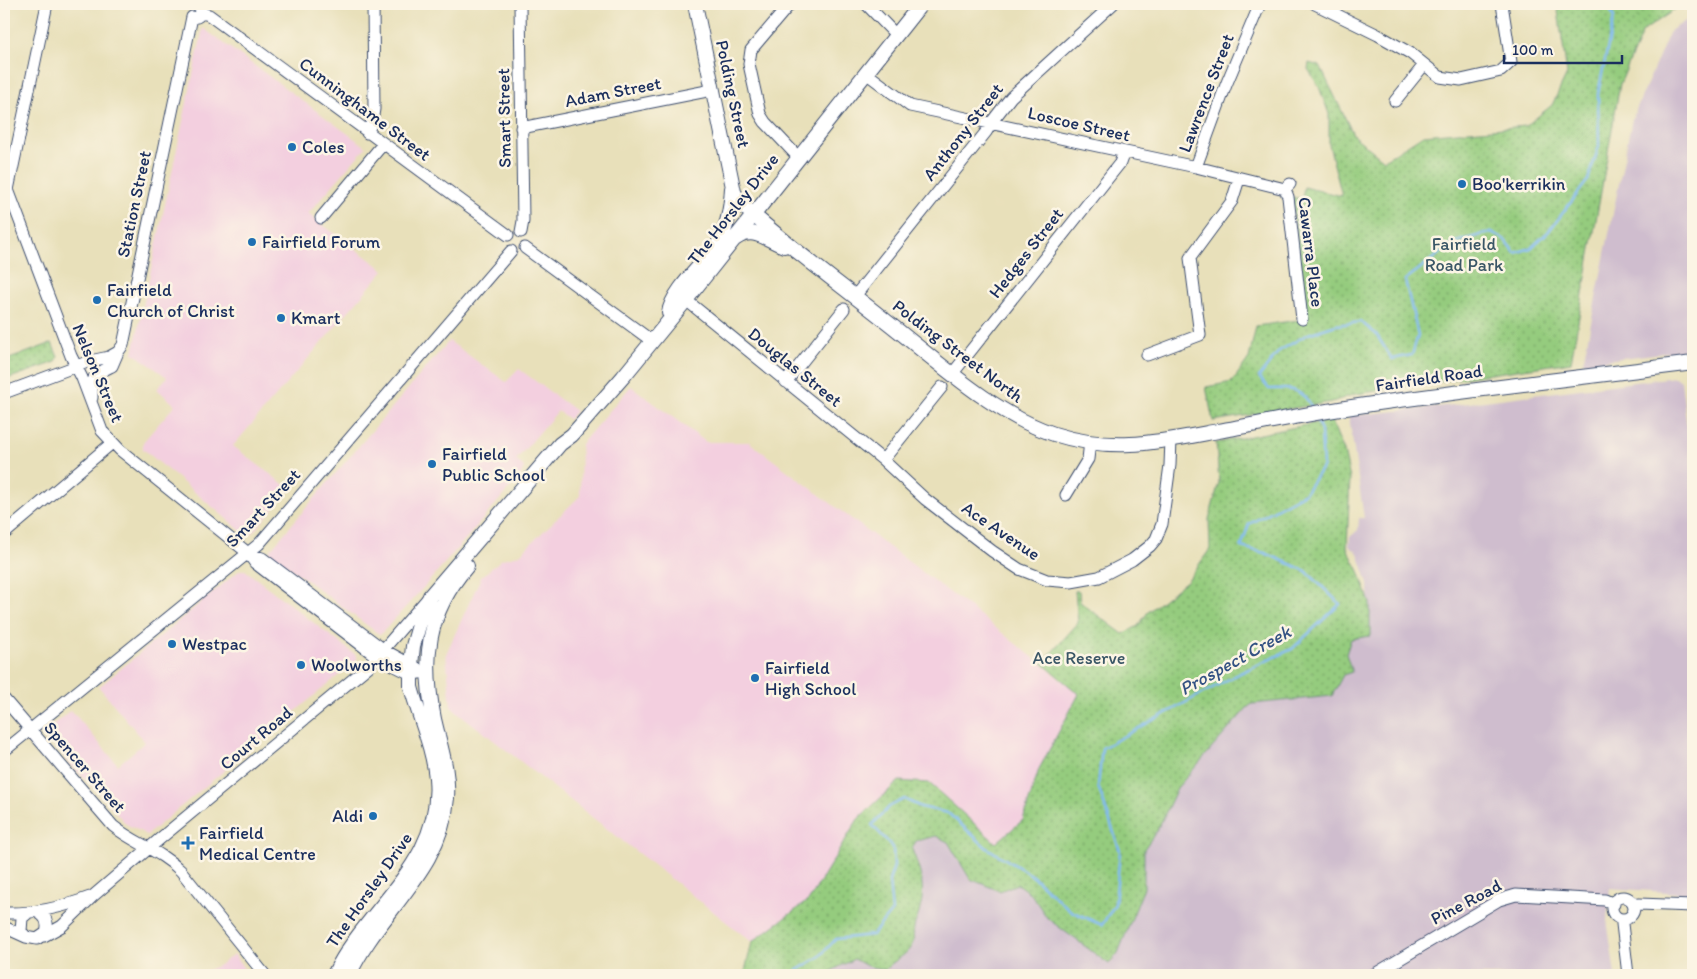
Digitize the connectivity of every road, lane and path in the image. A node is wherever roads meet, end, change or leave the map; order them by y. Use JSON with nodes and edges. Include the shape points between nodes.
{"nodes":[{"id":1,"x":47,"y":4,"type":"edge"},
{"id":2,"x":373,"y":4,"type":"edge"},
{"id":3,"x":520,"y":4,"type":"edge"},
{"id":4,"x":695,"y":4,"type":"edge"},
{"id":5,"x":790,"y":4,"type":"edge"},
{"id":6,"x":866,"y":4,"type":"edge"},
{"id":7,"x":921,"y":4,"type":"edge"},
{"id":8,"x":1113,"y":4,"type":"edge"},
{"id":9,"x":1260,"y":4,"type":"edge"},
{"id":10,"x":1315,"y":4,"type":"edge"},
{"id":11,"x":1502,"y":4,"type":"edge"},
{"id":12,"x":196,"y":9,"type":"edge"},
{"id":13,"x":896,"y":35,"type":"junction"},
{"id":14,"x":1424,"y":65,"type":"junction"},
{"id":15,"x":866,"y":73,"type":"junction"},
{"id":16,"x":712,"y":90,"type":"junction"},
{"id":17,"x":1395,"y":101,"type":"dead end"},
{"id":18,"x":992,"y":122,"type":"junction"},
{"id":19,"x":521,"y":128,"type":"junction"},
{"id":20,"x":367,"y":133,"type":"junction"},
{"id":21,"x":383,"y":144,"type":"junction"},
{"id":22,"x":1124,"y":152,"type":"junction"},
{"id":23,"x":798,"y":157,"type":"junction"},
{"id":24,"x":1196,"y":168,"type":"junction"},
{"id":25,"x":1239,"y":179,"type":"junction"},
{"id":26,"x":732,"y":183,"type":"junction"},
{"id":27,"x":6,"y":184,"type":"edge"},
{"id":28,"x":1288,"y":187,"type":"joint"},
{"id":29,"x":753,"y":215,"type":"junction"},
{"id":30,"x":321,"y":218,"type":"dead end"},
{"id":31,"x":521,"y":232,"type":"junction"},
{"id":32,"x":508,"y":235,"type":"junction"},
{"id":33,"x":733,"y":241,"type":"junction"},
{"id":34,"x":525,"y":248,"type":"junction"},
{"id":35,"x":797,"y":250,"type":"junction"},
{"id":36,"x":511,"y":251,"type":"junction"},
{"id":37,"x":855,"y":296,"type":"junction"},
{"id":38,"x":686,"y":300,"type":"junction"},
{"id":39,"x":844,"y":309,"type":"dead end"},
{"id":40,"x":1302,"y":320,"type":"dead end"},
{"id":41,"x":668,"y":321,"type":"junction"},
{"id":42,"x":652,"y":341,"type":"junction"},
{"id":43,"x":118,"y":352,"type":"junction"},
{"id":44,"x":1147,"y":355,"type":"dead end"},
{"id":45,"x":76,"y":366,"type":"junction"},
{"id":46,"x":1693,"y":366,"type":"edge"},
{"id":47,"x":953,"y":373,"type":"junction"},
{"id":48,"x":786,"y":382,"type":"junction"},
{"id":49,"x":942,"y":387,"type":"dead end"},
{"id":50,"x":4,"y":393,"type":"edge"},
{"id":51,"x":92,"y":406,"type":"junction"},
{"id":52,"x":572,"y":435,"type":"junction"},
{"id":53,"x":1171,"y":440,"type":"junction"},
{"id":54,"x":1090,"y":442,"type":"junction"},
{"id":55,"x":112,"y":443,"type":"junction"},
{"id":56,"x":883,"y":460,"type":"junction"},
{"id":57,"x":1066,"y":496,"type":"dead end"},
{"id":58,"x":4,"y":534,"type":"edge"},
{"id":59,"x":248,"y":553,"type":"junction"},
{"id":60,"x":430,"y":596,"type":"junction"},
{"id":61,"x":380,"y":654,"type":"junction"},
{"id":62,"x":411,"y":669,"type":"junction"},
{"id":63,"x":428,"y":672,"type":"junction"},
{"id":64,"x":4,"y":699,"type":"edge"},
{"id":65,"x":30,"y":730,"type":"junction"},
{"id":66,"x":4,"y":751,"type":"edge"},
{"id":67,"x":149,"y":849,"type":"junction"},
{"id":68,"x":94,"y":896,"type":"junction"},
{"id":69,"x":1614,"y":904,"type":"junction"},
{"id":70,"x":1634,"y":905,"type":"junction"},
{"id":71,"x":1693,"y":906,"type":"edge"},
{"id":72,"x":4,"y":913,"type":"edge"},
{"id":73,"x":33,"y":913,"type":"junction"},
{"id":74,"x":1623,"y":919,"type":"junction"},
{"id":75,"x":4,"y":927,"type":"edge"},
{"id":76,"x":44,"y":936,"type":"junction"},
{"id":77,"x":26,"y":937,"type":"junction"},
{"id":78,"x":265,"y":975,"type":"edge"},
{"id":79,"x":334,"y":975,"type":"edge"},
{"id":80,"x":349,"y":975,"type":"edge"},
{"id":81,"x":1373,"y":975,"type":"edge"},
{"id":82,"x":1628,"y":975,"type":"edge"}],
"edges":[{"from":1,"to":27,"type":"street"},
{"from":2,"to":20,"type":"street","via":[[374,109]]},
{"from":3,"to":19,"type":"street","name":"Smart Street"},
{"from":4,"to":16,"type":"main road","name":"Polding Street"},
{"from":5,"to":23,"type":"street","via":[[751,50],[749,64],[760,114]]},
{"from":6,"to":13,"type":"street"},
{"from":7,"to":13,"type":"main road","name":"The Horsley Drive"},
{"from":8,"to":18,"type":"street","name":"Anthony Street","via":[[1011,97]]},
{"from":9,"to":24,"type":"street","name":"Lawrence Street"},
{"from":10,"to":14,"type":"street","via":[[1378,35]]},
{"from":11,"to":14,"type":"street","via":[[1511,62],[1501,71],[1461,80],[1440,78]]},
{"from":12,"to":20,"type":"street","name":"Cunninghame Street"},
{"from":12,"to":43,"type":"street","name":"Station Street","via":[[123,345]]},
{"from":13,"to":15,"type":"main road","name":"The Horsley Drive"},
{"from":14,"to":17,"type":"street"},
{"from":15,"to":18,"type":"street","name":"Loscoe Street","via":[[910,106]]},
{"from":15,"to":23,"type":"main road","name":"The Horsley Drive"},
{"from":16,"to":19,"type":"street","name":"Adam Street"},
{"from":16,"to":26,"type":"main road","name":"Polding Street"},
{"from":18,"to":22,"type":"street","name":"Loscoe Street"},
{"from":18,"to":37,"type":"street","name":"Anthony Street"},
{"from":19,"to":31,"type":"street","name":"Smart Street"},
{"from":20,"to":21,"type":"street","name":"Cunninghame Street"},
{"from":21,"to":30,"type":"street"},
{"from":21,"to":32,"type":"street","name":"Cunninghame Street"},
{"from":22,"to":24,"type":"street","name":"Loscoe Street"},
{"from":22,"to":47,"type":"street","name":"Hedges Street","via":[[1120,163]]},
{"from":23,"to":29,"type":"main road","name":"The Horsley Drive"},
{"from":24,"to":25,"type":"street","name":"Loscoe Street"},
{"from":25,"to":28,"type":"street","name":"Loscoe Street"},
{"from":25,"to":44,"type":"street","via":[[1232,202],[1190,258],[1200,335]]},
{"from":26,"to":29,"type":"main road","name":"Polding Street","via":[[736,198]]},
{"from":26,"to":41,"type":"main road","via":[[728,222],[718,243],[670,306]]},
{"from":27,"to":45,"type":"street","name":"Nelson Street"},
{"from":28,"to":40,"type":"street","name":"Cawarra Place"},
{"from":29,"to":33,"type":"main road","name":"The Horsley Drive"},
{"from":29,"to":35,"type":"main road","name":"Polding Street North"},
{"from":31,"to":32,"type":"street","via":[[514,231]]},
{"from":31,"to":34,"type":"street","via":[[527,239]]},
{"from":32,"to":36,"type":"street","via":[[506,242]]},
{"from":33,"to":35,"type":"main road","via":[[753,232]]},
{"from":33,"to":38,"type":"main road","name":"The Horsley Drive"},
{"from":34,"to":36,"type":"street","via":[[517,253]]},
{"from":34,"to":42,"type":"street"},
{"from":35,"to":37,"type":"main road","name":"Polding Street North"},
{"from":36,"to":59,"type":"street","name":"Smart Street"},
{"from":37,"to":47,"type":"main road","name":"Polding Street North"},
{"from":38,"to":41,"type":"main road","name":"The Horsley Drive"},
{"from":38,"to":48,"type":"street","name":"Douglas Street"},
{"from":39,"to":48,"type":"street"},
{"from":41,"to":42,"type":"main road","name":"The Horsley Drive"},
{"from":42,"to":52,"type":"main road","name":"The Horsley Drive"},
{"from":43,"to":45,"type":"street"},
{"from":43,"to":51,"type":"street","via":[[112,366],[100,371],[93,380]]},
{"from":45,"to":50,"type":"street"},
{"from":45,"to":51,"type":"street","name":"Nelson Street"},
{"from":46,"to":53,"type":"main road","name":"Fairfield Road","via":[[1474,390],[1328,411]]},
{"from":47,"to":54,"type":"main road","name":"Polding Street North","via":[[1000,409],[1026,424]]},
{"from":48,"to":56,"type":"street","name":"Douglas Street"},
{"from":49,"to":56,"type":"street"},
{"from":51,"to":55,"type":"street","name":"Nelson Street","via":[[102,431]]},
{"from":52,"to":60,"type":"main road","name":"The Horsley Drive","via":[[560,444]]},
{"from":52,"to":63,"type":"main road","name":"The Horsley Drive","via":[[565,450],[453,584],[432,628]]},
{"from":53,"to":54,"type":"main road","name":"Polding Street North","via":[[1115,445]]},
{"from":53,"to":56,"type":"street","name":"Ace Avenue","via":[[1164,512],[1156,539],[1144,553],[1118,568],[1077,582],[1047,580],[1019,569],[925,499]]},
{"from":54,"to":57,"type":"street","via":[[1088,459]]},
{"from":55,"to":58,"type":"street"},
{"from":55,"to":59,"type":"street","name":"Nelson Street"},
{"from":59,"to":61,"type":"street","name":"Nelson Street","via":[[262,558]]},
{"from":59,"to":65,"type":"street","name":"Smart Street"},
{"from":60,"to":61,"type":"street","name":"Court Road"},
{"from":60,"to":62,"type":"main road","name":"The Horsley Drive","via":[[417,632]]},
{"from":61,"to":62,"type":"street","name":"Nelson Street"},
{"from":61,"to":67,"type":"street","name":"Court Road","via":[[311,716]]},
{"from":62,"to":63,"type":"street"},
{"from":62,"to":79,"type":"main road","name":"The Horsley Drive","via":[[411,687],[434,764],[436,797],[433,819],[418,858],[362,930]]},
{"from":63,"to":80,"type":"main road","name":"The Horsley Drive","via":[[434,720],[448,778],[445,816],[424,866],[369,941]]},
{"from":64,"to":65,"type":"street","name":"Spencer Street"},
{"from":65,"to":66,"type":"street","name":"Smart Street"},
{"from":65,"to":67,"type":"street","name":"Spencer Street","via":[[113,826]]},
{"from":67,"to":68,"type":"street","name":"Court Road"},
{"from":67,"to":78,"type":"street","name":"Spencer Street","via":[[181,871]]},
{"from":68,"to":73,"type":"street","name":"Court Road"},
{"from":68,"to":76,"type":"street","name":"Court Road","via":[[62,926]]},
{"from":69,"to":70,"type":"street","via":[[1624,897]]},
{"from":69,"to":74,"type":"street","via":[[1614,914]]},
{"from":69,"to":81,"type":"street","name":"Pine Road","via":[[1605,900],[1516,895],[1499,900]]},
{"from":70,"to":71,"type":"street"},
{"from":70,"to":74,"type":"street","via":[[1632,915]]},
{"from":72,"to":73,"type":"street","name":"Court Road"},
{"from":73,"to":76,"type":"street","via":[[47,920]]},
{"from":73,"to":77,"type":"street","via":[[20,922]]},
{"from":74,"to":82,"type":"street"},
{"from":75,"to":77,"type":"street"},
{"from":76,"to":77,"type":"street","via":[[33,940]]}]}
